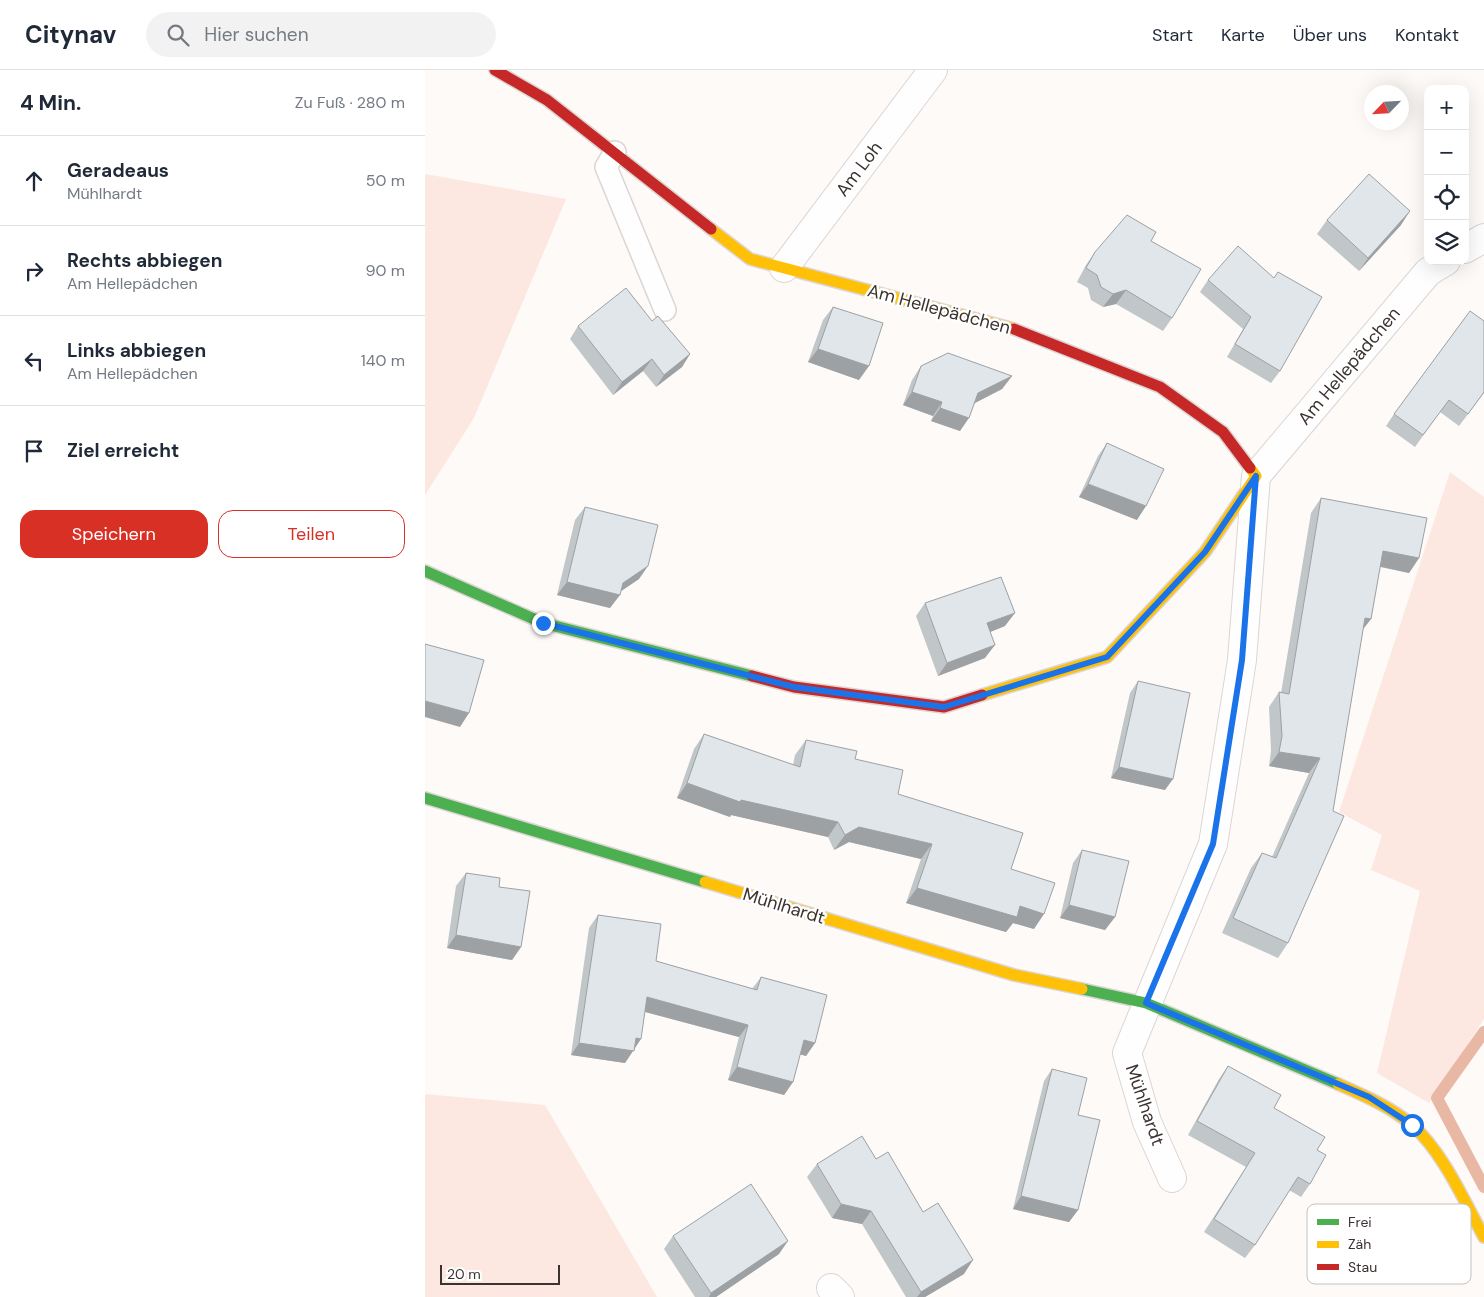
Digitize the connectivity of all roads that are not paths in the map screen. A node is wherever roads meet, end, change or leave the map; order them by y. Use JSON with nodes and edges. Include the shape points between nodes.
{"nodes":[{"id":1,"x":495,"y":70,"type":"edge"},
{"id":2,"x":933,"y":70,"type":"edge"},
{"id":3,"x":615,"y":152,"type":"junction"},
{"id":4,"x":1484,"y":238,"type":"edge"},
{"id":5,"x":1469,"y":247,"type":"edge"},
{"id":6,"x":1439,"y":265,"type":"edge"},
{"id":7,"x":784,"y":268,"type":"junction"},
{"id":8,"x":665,"y":310,"type":"dead end"},
{"id":9,"x":1256,"y":476,"type":"junction"},
{"id":10,"x":425,"y":571,"type":"edge"},
{"id":11,"x":425,"y":798,"type":"edge"},
{"id":12,"x":1146,"y":1003,"type":"junction"},
{"id":13,"x":1172,"y":1178,"type":"dead end"},
{"id":14,"x":1466,"y":1204,"type":"edge"},
{"id":15,"x":1471,"y":1213,"type":"edge"},
{"id":16,"x":1484,"y":1237,"type":"edge"}],
"edges":[{"from":1,"to":3,"type":"street","name":"Am Hellepädchen","via":[[547,100]]},
{"from":2,"to":7,"type":"street","name":"Am Loh"},
{"from":3,"to":7,"type":"street","name":"Am Hellepädchen","via":[[751,259]]},
{"from":3,"to":8,"type":"lane","via":[[606,167]]},
{"from":4,"to":5,"type":"street"},
{"from":6,"to":9,"type":"street","name":"Am Hellepädchen","via":[[1428,272]]},
{"from":7,"to":9,"type":"street","name":"Am Hellepädchen","via":[[1012,328],[1161,387],[1223,432]]},
{"from":9,"to":10,"type":"street","name":"Am Hellepädchen","via":[[1205,552],[1107,657],[944,707],[794,687],[543,623]]},
{"from":9,"to":12,"type":"street","via":[[1242,660],[1213,844]]},
{"from":11,"to":12,"type":"street","name":"Mühlhardt","via":[[1015,975]]},
{"from":12,"to":13,"type":"street","name":"Mühlhardt","via":[[1127,1053],[1147,1122]]},
{"from":12,"to":14,"type":"street","name":"Mühlhardt","via":[[1369,1097],[1412,1125],[1446,1166]]},
{"from":15,"to":16,"type":"street","name":"Mühlhardt"}]}
